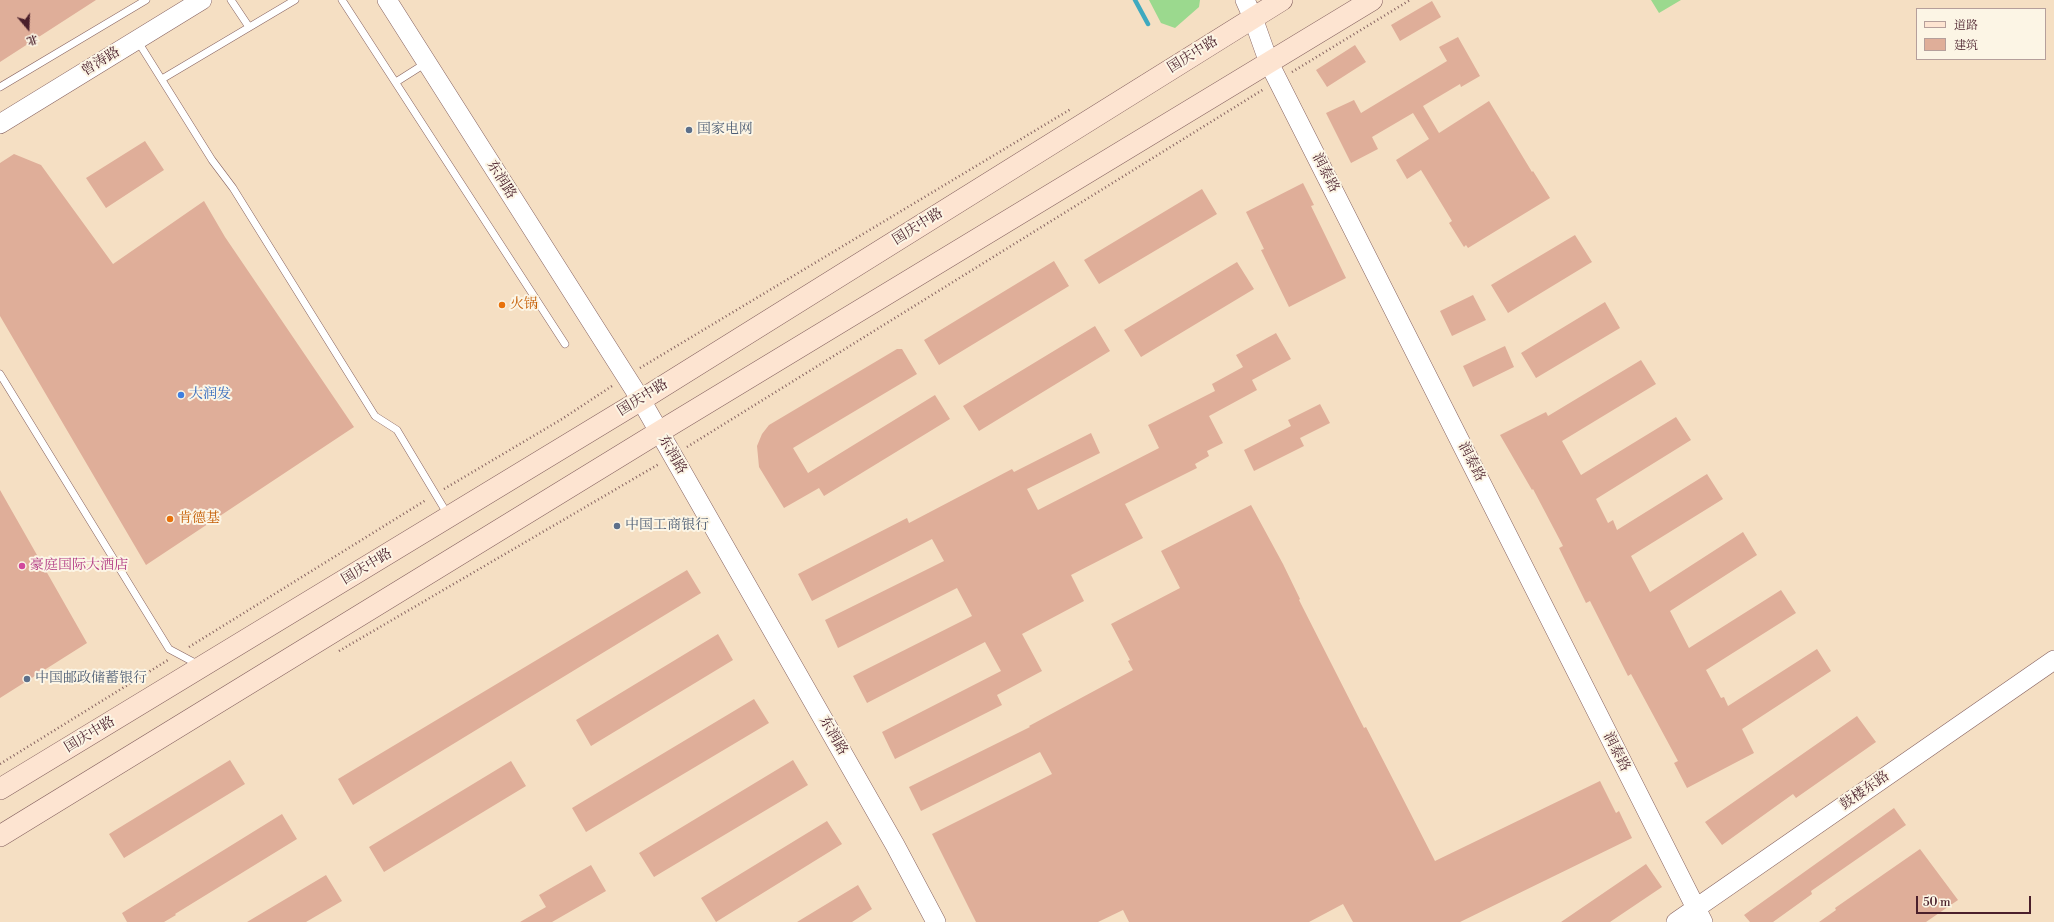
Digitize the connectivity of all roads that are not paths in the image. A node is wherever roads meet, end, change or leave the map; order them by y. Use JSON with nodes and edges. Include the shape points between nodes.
{"nodes":[{"id":1,"x":146,"y":0,"type":"edge"},
{"id":2,"x":202,"y":0,"type":"edge"},
{"id":3,"x":231,"y":0,"type":"edge"},
{"id":4,"x":295,"y":0,"type":"edge"},
{"id":5,"x":342,"y":0,"type":"edge"},
{"id":6,"x":387,"y":0,"type":"edge"},
{"id":7,"x":1282,"y":0,"type":"edge"},
{"id":8,"x":1372,"y":0,"type":"edge"},
{"id":9,"x":1249,"y":9,"type":"edge"},
{"id":10,"x":249,"y":27,"type":"junction"},
{"id":11,"x":137,"y":40,"type":"junction"},
{"id":12,"x":427,"y":62,"type":"junction"},
{"id":13,"x":1274,"y":72,"type":"junction"},
{"id":14,"x":162,"y":79,"type":"junction"},
{"id":15,"x":396,"y":82,"type":"junction"},
{"id":16,"x":0,"y":87,"type":"edge"},
{"id":17,"x":0,"y":124,"type":"edge"},
{"id":18,"x":565,"y":344,"type":"dead end"},
{"id":19,"x":0,"y":374,"type":"edge"},
{"id":20,"x":641,"y":400,"type":"junction"},
{"id":21,"x":658,"y":432,"type":"junction"},
{"id":22,"x":449,"y":517,"type":"junction"},
{"id":23,"x":2054,"y":660,"type":"edge"},
{"id":24,"x":202,"y":667,"type":"junction"},
{"id":25,"x":0,"y":789,"type":"edge"},
{"id":26,"x":0,"y":836,"type":"edge"},
{"id":27,"x":1699,"y":915,"type":"edge"},
{"id":28,"x":936,"y":922,"type":"edge"},
{"id":29,"x":1676,"y":922,"type":"edge"}],
"edges":[{"from":1,"to":16,"type":"lane"},
{"from":2,"to":11,"type":"street","name":"曾涛路"},
{"from":3,"to":10,"type":"lane"},
{"from":4,"to":10,"type":"lane"},
{"from":5,"to":15,"type":"lane"},
{"from":6,"to":12,"type":"street","name":"东润路"},
{"from":7,"to":9,"type":"main road","name":"国庆中路"},
{"from":8,"to":13,"type":"main road"},
{"from":9,"to":13,"type":"street","name":"润泰路"},
{"from":9,"to":20,"type":"main road","name":"国庆中路"},
{"from":10,"to":14,"type":"lane"},
{"from":11,"to":14,"type":"lane"},
{"from":11,"to":17,"type":"street","name":"曾涛路"},
{"from":12,"to":15,"type":"lane"},
{"from":12,"to":20,"type":"street","name":"东润路"},
{"from":13,"to":21,"type":"main road"},
{"from":13,"to":27,"type":"street","name":"润泰路"},
{"from":14,"to":22,"type":"lane","via":[[376,416],[397,430]]},
{"from":15,"to":18,"type":"lane"},
{"from":19,"to":24,"type":"lane","via":[[169,649]]},
{"from":20,"to":21,"type":"street","name":"东润路"},
{"from":20,"to":22,"type":"main road","name":"国庆中路"},
{"from":21,"to":26,"type":"main road"},
{"from":21,"to":28,"type":"street","name":"东润路","via":[[895,845]]},
{"from":22,"to":24,"type":"main road","name":"国庆中路"},
{"from":23,"to":27,"type":"street","name":"鼓楼东路"},
{"from":24,"to":25,"type":"main road","name":"国庆中路"},
{"from":27,"to":29,"type":"street","name":"鼓楼东路"}]}
